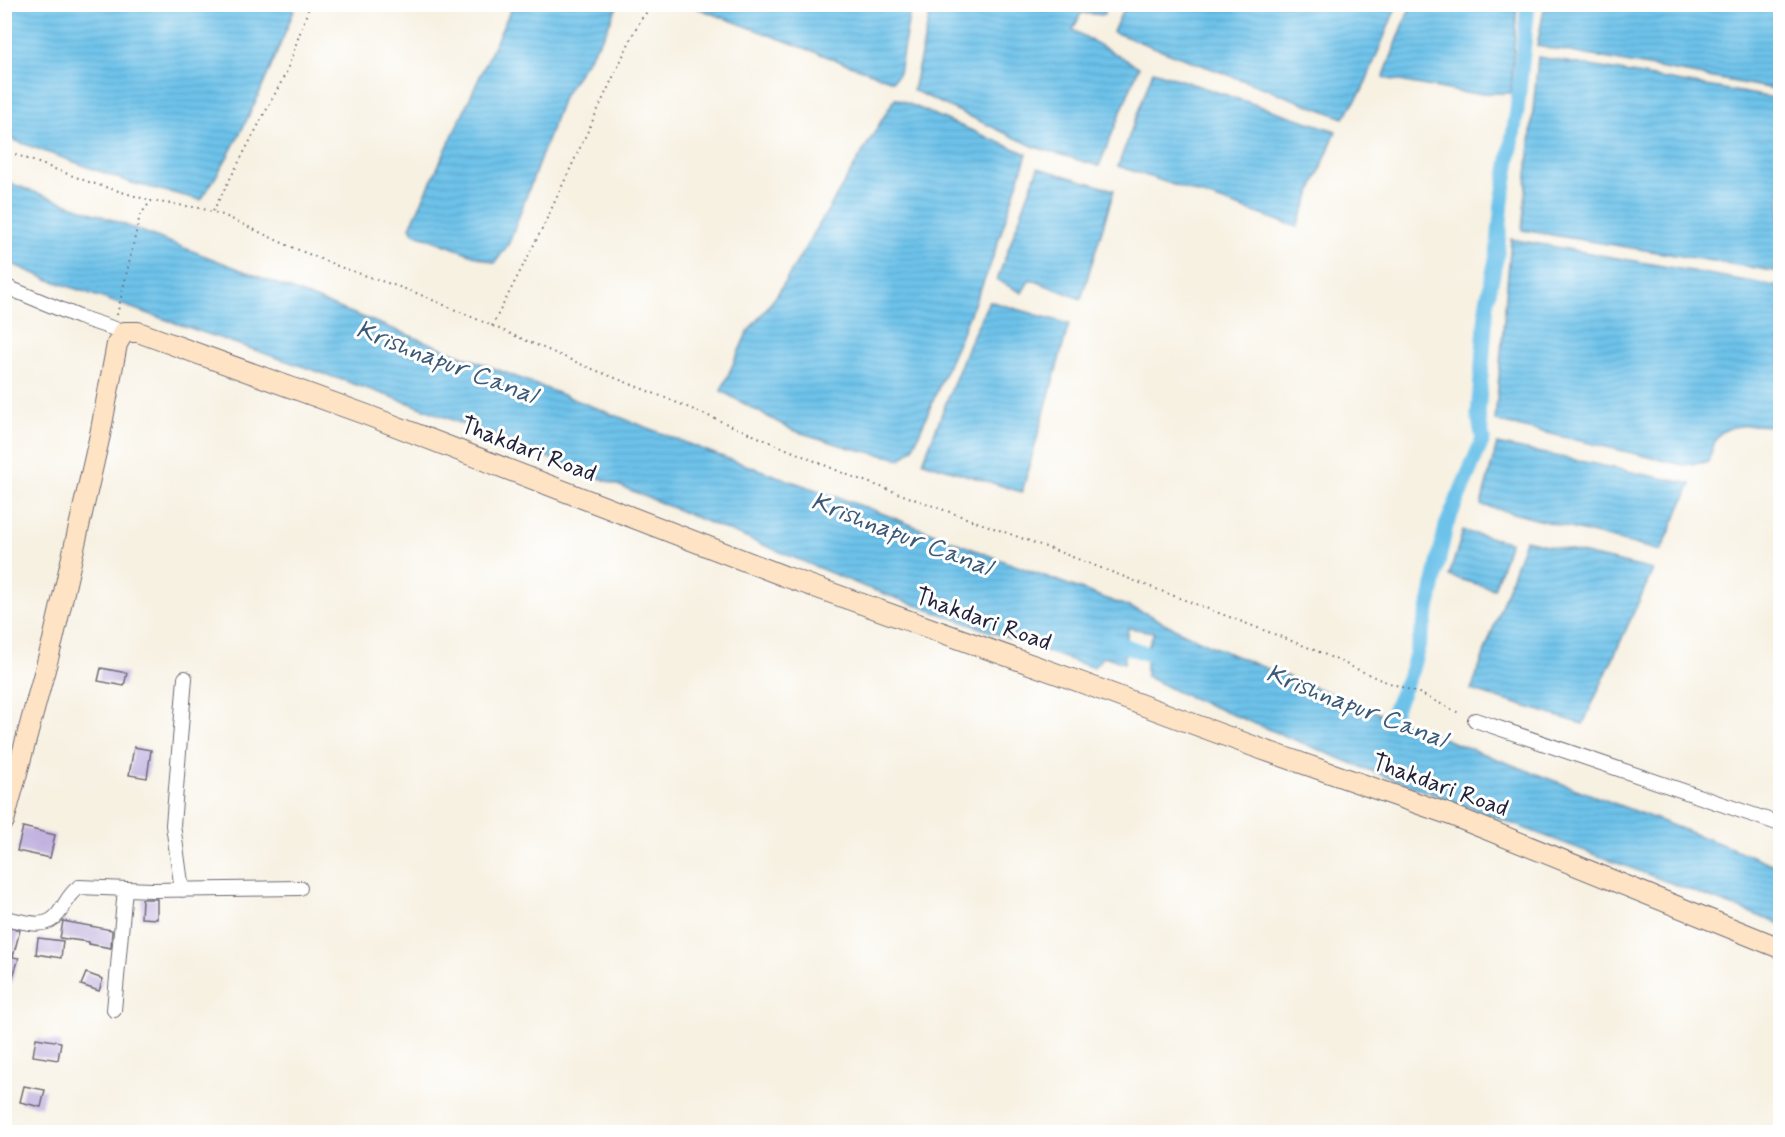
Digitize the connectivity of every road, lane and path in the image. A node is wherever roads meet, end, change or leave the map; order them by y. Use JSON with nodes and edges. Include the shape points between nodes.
{"nodes":[{"id":1,"x":310,"y":4,"type":"edge"},
{"id":2,"x":656,"y":4,"type":"edge"},
{"id":3,"x":4,"y":150,"type":"edge"},
{"id":4,"x":151,"y":201,"type":"junction"},
{"id":5,"x":213,"y":212,"type":"junction"},
{"id":6,"x":4,"y":286,"type":"edge"},
{"id":7,"x":118,"y":311,"type":"dead end"},
{"id":8,"x":492,"y":326,"type":"junction"},
{"id":9,"x":124,"y":332,"type":"junction"},
{"id":10,"x":185,"y":678,"type":"dead end"},
{"id":11,"x":1475,"y":720,"type":"joint"},
{"id":12,"x":4,"y":821,"type":"edge"},
{"id":13,"x":1780,"y":824,"type":"edge"},
{"id":14,"x":300,"y":888,"type":"dead end"},
{"id":15,"x":125,"y":889,"type":"junction"},
{"id":16,"x":182,"y":890,"type":"junction"},
{"id":17,"x":4,"y":918,"type":"edge"},
{"id":18,"x":1780,"y":948,"type":"edge"},
{"id":19,"x":114,"y":1010,"type":"dead end"}],
"edges":[{"from":1,"to":5,"type":"path","via":[[286,73]]},
{"from":2,"to":8,"type":"path","via":[[637,26]]},
{"from":3,"to":4,"type":"path"},
{"from":4,"to":5,"type":"path"},
{"from":4,"to":7,"type":"path","via":[[140,215]]},
{"from":5,"to":8,"type":"path"},
{"from":6,"to":9,"type":"street"},
{"from":8,"to":11,"type":"path","via":[[848,475],[1154,587],[1419,693]]},
{"from":9,"to":12,"type":"street","via":[[117,344],[53,640]]},
{"from":9,"to":18,"type":"street","name":"Thakdari Road","via":[[167,341],[784,576],[1451,815]]},
{"from":10,"to":16,"type":"street","via":[[173,825]]},
{"from":11,"to":13,"type":"street"},
{"from":14,"to":16,"type":"street"},
{"from":15,"to":16,"type":"street"},
{"from":15,"to":17,"type":"street","via":[[79,887],[69,894],[52,920],[40,925]]},
{"from":15,"to":19,"type":"street"}]}
